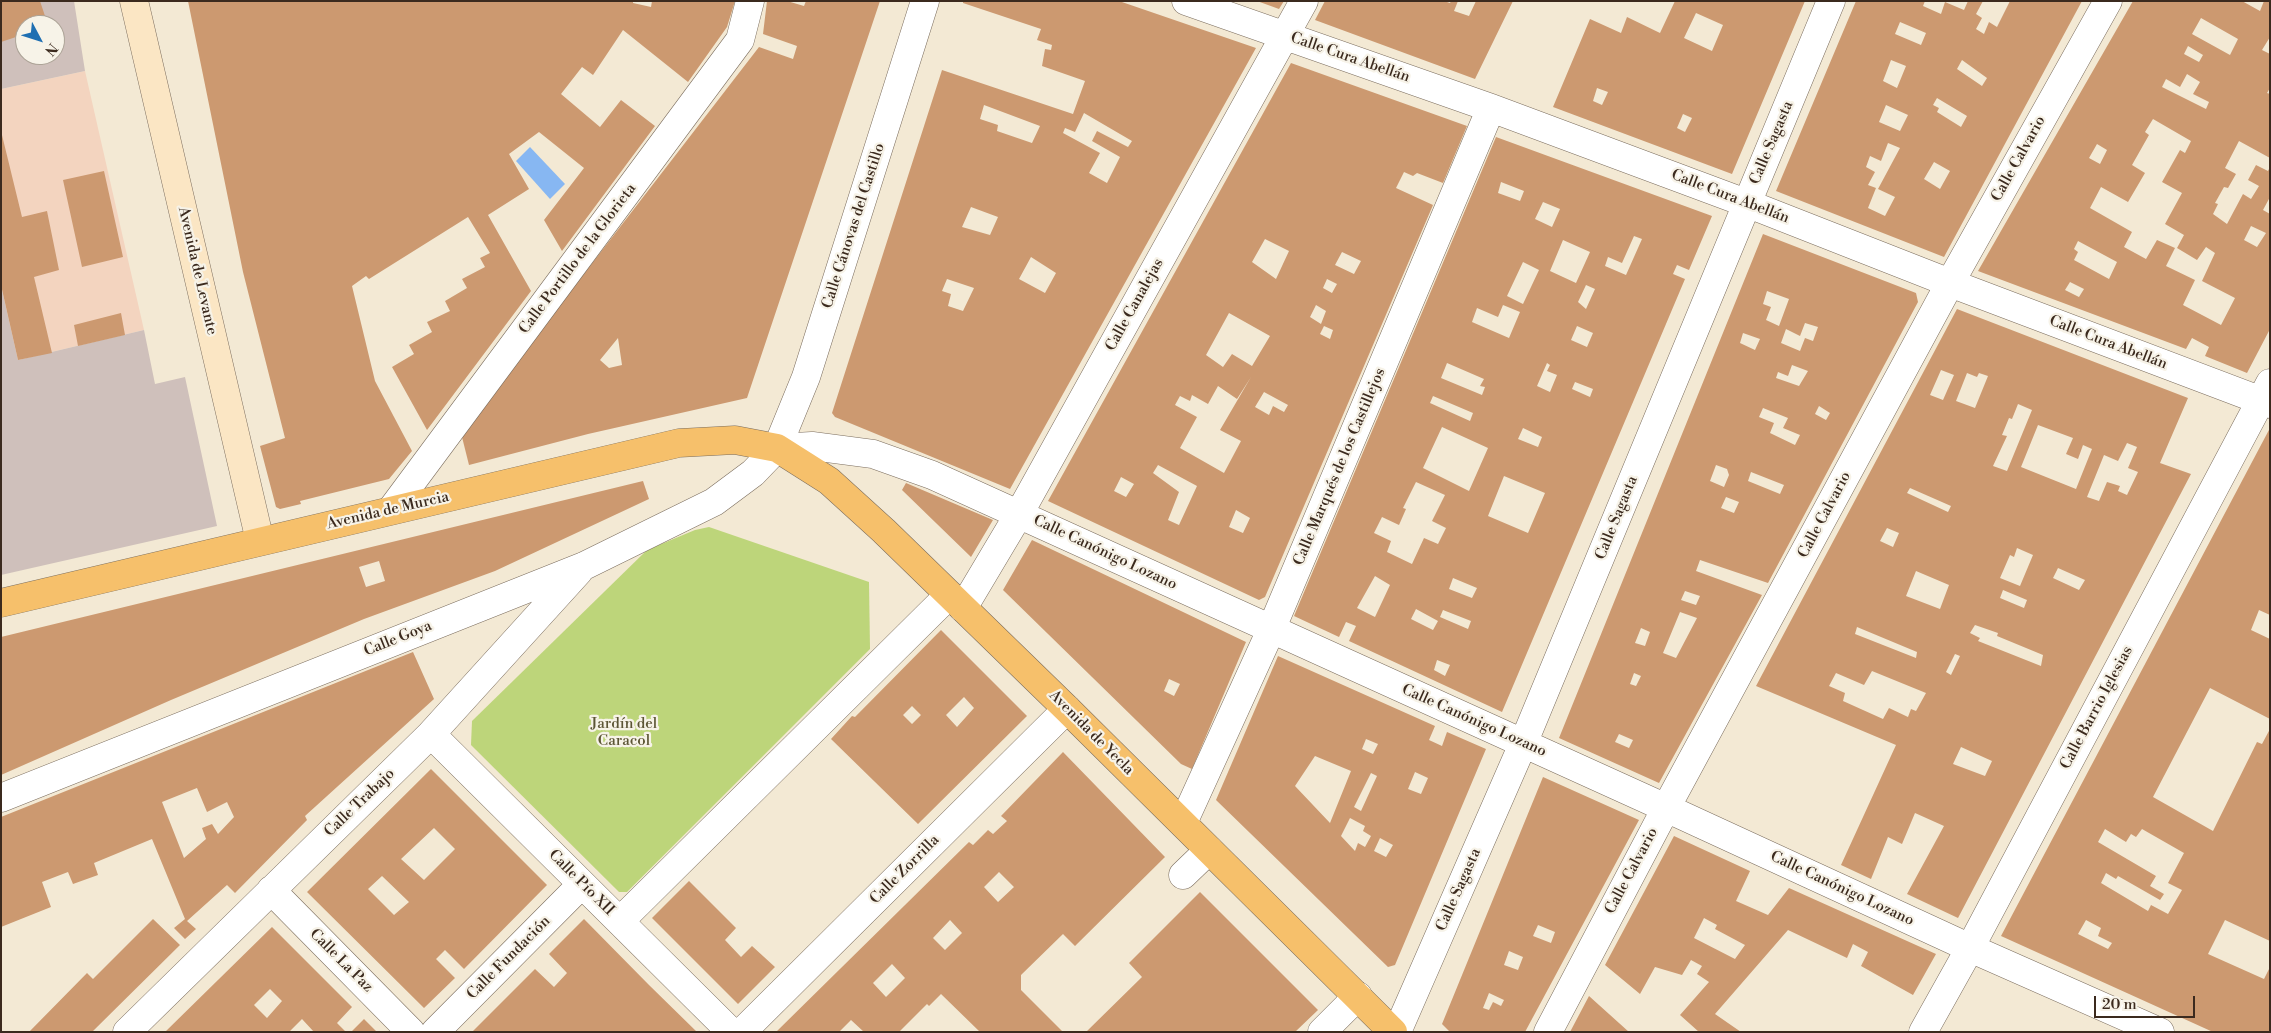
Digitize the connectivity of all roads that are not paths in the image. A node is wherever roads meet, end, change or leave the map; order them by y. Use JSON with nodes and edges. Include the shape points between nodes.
{"nodes":[{"id":1,"x":134,"y":1,"type":"edge"},
{"id":2,"x":750,"y":1,"type":"edge"},
{"id":3,"x":925,"y":1,"type":"edge"},
{"id":4,"x":1186,"y":1,"type":"edge"},
{"id":5,"x":1304,"y":1,"type":"edge"},
{"id":6,"x":1832,"y":1,"type":"edge"},
{"id":7,"x":2108,"y":1,"type":"edge"},
{"id":8,"x":1285,"y":36,"type":"junction"},
{"id":9,"x":1491,"y":108,"type":"junction"},
{"id":10,"x":1746,"y":203,"type":"junction"},
{"id":11,"x":1950,"y":283,"type":"junction"},
{"id":12,"x":2267,"y":396,"type":"edge"},
{"id":13,"x":777,"y":448,"type":"junction"},
{"id":14,"x":391,"y":510,"type":"junction"},
{"id":15,"x":1019,"y":514,"type":"junction"},
{"id":16,"x":260,"y":541,"type":"junction"},
{"id":17,"x":584,"y":566,"type":"junction"},
{"id":18,"x":956,"y":601,"type":"junction"},
{"id":19,"x":1,"y":603,"type":"edge"},
{"id":20,"x":1271,"y":630,"type":"junction"},
{"id":21,"x":1067,"y":709,"type":"junction"},
{"id":22,"x":431,"y":734,"type":"junction"},
{"id":23,"x":1523,"y":744,"type":"junction"},
{"id":24,"x":1,"y":798,"type":"edge"},
{"id":25,"x":1666,"y":808,"type":"junction"},
{"id":26,"x":1182,"y":823,"type":"junction"},
{"id":27,"x":1209,"y":850,"type":"junction"},
{"id":28,"x":1183,"y":875,"type":"dead end"},
{"id":29,"x":582,"y":884,"type":"junction"},
{"id":30,"x":271,"y":890,"type":"junction"},
{"id":31,"x":620,"y":921,"type":"junction"},
{"id":32,"x":1970,"y":948,"type":"junction"},
{"id":33,"x":1358,"y":996,"type":"junction"},
{"id":34,"x":127,"y":1032,"type":"edge"},
{"id":35,"x":411,"y":1032,"type":"edge"},
{"id":36,"x":435,"y":1032,"type":"edge"},
{"id":37,"x":731,"y":1032,"type":"edge"},
{"id":38,"x":742,"y":1032,"type":"edge"},
{"id":39,"x":1322,"y":1032,"type":"edge"},
{"id":40,"x":1395,"y":1032,"type":"edge"},
{"id":41,"x":1548,"y":1032,"type":"edge"},
{"id":42,"x":1923,"y":1032,"type":"edge"},
{"id":43,"x":2160,"y":1032,"type":"edge"}],
"edges":[{"from":1,"to":16,"type":"main road","name":"Avenida de Levante"},
{"from":2,"to":14,"type":"street","name":"Calle Portillo de la Glorieta","via":[[740,40]]},
{"from":3,"to":13,"type":"street","name":"Calle Cánovas del Castillo","via":[[806,377]]},
{"from":4,"to":8,"type":"street","name":"Calle Cura Abellán"},
{"from":5,"to":8,"type":"street","name":"Calle Canalejas"},
{"from":6,"to":10,"type":"street","name":"Calle Sagasta"},
{"from":7,"to":11,"type":"street","name":"Calle Calvario"},
{"from":8,"to":9,"type":"street","name":"Calle Cura Abellán"},
{"from":8,"to":15,"type":"street","name":"Calle Canalejas"},
{"from":9,"to":10,"type":"street","name":"Calle Cura Abellán"},
{"from":9,"to":20,"type":"street","name":"Calle Marqués de los Castillejos"},
{"from":10,"to":11,"type":"street","name":"Calle Cura Abellán"},
{"from":10,"to":23,"type":"street","name":"Calle Sagasta"},
{"from":11,"to":12,"type":"street","name":"Calle Cura Abellán"},
{"from":11,"to":25,"type":"street","name":"Calle Calvario"},
{"from":12,"to":32,"type":"street","name":"Calle Barrio Iglesias"},
{"from":13,"to":14,"type":"main road","name":"Avenida de Murcia","via":[[735,440],[679,443]]},
{"from":13,"to":15,"type":"street","name":"Calle Canónigo Lozano","via":[[812,446],[872,454],[932,475]]},
{"from":13,"to":17,"type":"street","name":"Calle Goya","via":[[753,473],[714,502]]},
{"from":13,"to":18,"type":"main road","name":"Avenida de Yecla","via":[[829,481]]},
{"from":14,"to":16,"type":"main road","name":"Avenida de Murcia"},
{"from":15,"to":18,"type":"street","name":"Calle Canalejas"},
{"from":15,"to":20,"type":"street","name":"Calle Canónigo Lozano"},
{"from":16,"to":19,"type":"main road","name":"Avenida de Murcia"},
{"from":17,"to":22,"type":"street","name":"Calle Trabajo"},
{"from":17,"to":24,"type":"street","name":"Calle Goya"},
{"from":18,"to":21,"type":"main road","name":"Avenida de Yecla"},
{"from":18,"to":31,"type":"street","name":"Calle Canalejas"},
{"from":20,"to":23,"type":"street","name":"Calle Canónigo Lozano"},
{"from":20,"to":26,"type":"street","name":"Calle Marqués de los Castillejos"},
{"from":21,"to":26,"type":"main road","name":"Avenida de Yecla"},
{"from":21,"to":38,"type":"street","name":"Calle Zorrilla"},
{"from":22,"to":29,"type":"street","name":"Calle Pío XII"},
{"from":22,"to":30,"type":"street","name":"Calle Trabajo"},
{"from":23,"to":25,"type":"street","name":"Calle Canónigo Lozano"},
{"from":23,"to":40,"type":"street","name":"Calle Sagasta"},
{"from":25,"to":32,"type":"street","name":"Calle Canónigo Lozano"},
{"from":25,"to":41,"type":"street","name":"Calle Calvario"},
{"from":26,"to":27,"type":"main road","name":"Avenida de Yecla"},
{"from":27,"to":28,"type":"street"},
{"from":27,"to":33,"type":"main road","name":"Avenida de Yecla"},
{"from":29,"to":31,"type":"street","name":"Calle Pío XII"},
{"from":29,"to":36,"type":"street","name":"Calle Fundación"},
{"from":30,"to":34,"type":"street","name":"Calle Trabajo"},
{"from":30,"to":35,"type":"street","name":"Calle La Paz"},
{"from":31,"to":37,"type":"street","name":"Calle Pío XII"},
{"from":32,"to":42,"type":"street","name":"Calle Barrio Iglesias"},
{"from":32,"to":43,"type":"street","name":"Calle Canónigo Lozano"},
{"from":33,"to":39,"type":"street"},
{"from":33,"to":40,"type":"main road","name":"Avenida de Yecla"}]}
